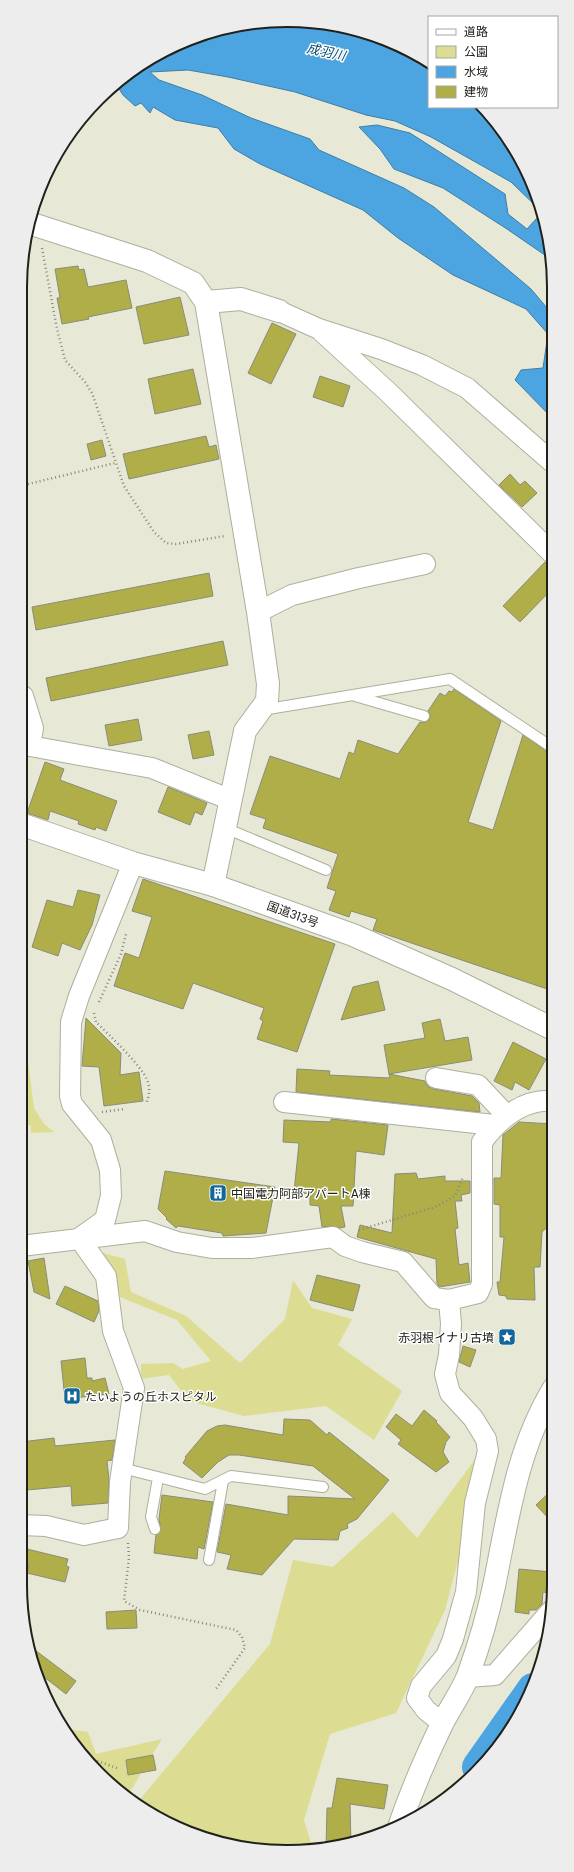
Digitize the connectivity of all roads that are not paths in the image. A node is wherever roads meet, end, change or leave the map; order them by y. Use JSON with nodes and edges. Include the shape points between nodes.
{"nodes":[{"id":1,"x":35,"y":226,"type":"edge"},
{"id":2,"x":206,"y":302,"type":"junction"},
{"id":3,"x":279,"y":311,"type":"joint"},
{"id":4,"x":319,"y":329,"type":"junction"},
{"id":5,"x":547,"y":458,"type":"edge"},
{"id":6,"x":547,"y":548,"type":"edge"},
{"id":7,"x":425,"y":564,"type":"dead end"},
{"id":8,"x":258,"y":612,"type":"junction"},
{"id":9,"x":352,"y":695,"type":"junction"},
{"id":10,"x":27,"y":709,"type":"edge"},
{"id":11,"x":260,"y":710,"type":"junction"},
{"id":12,"x":424,"y":716,"type":"dead end"},
{"id":13,"x":547,"y":744,"type":"edge"},
{"id":14,"x":231,"y":800,"type":"junction"},
{"id":15,"x":27,"y":826,"type":"edge"},
{"id":16,"x":225,"y":828,"type":"junction"},
{"id":17,"x":133,"y":863,"type":"junction"},
{"id":18,"x":326,"y":870,"type":"dead end"},
{"id":19,"x":213,"y":885,"type":"junction"},
{"id":20,"x":547,"y":1025,"type":"edge"},
{"id":21,"x":436,"y":1078,"type":"dead end"},
{"id":22,"x":547,"y":1100,"type":"edge"},
{"id":23,"x":284,"y":1102,"type":"dead end"},
{"id":24,"x":500,"y":1121,"type":"junction"},
{"id":25,"x":79,"y":1238,"type":"junction"},
{"id":26,"x":27,"y":1245,"type":"edge"},
{"id":27,"x":449,"y":1300,"type":"junction"},
{"id":28,"x":547,"y":1400,"type":"edge"},
{"id":29,"x":122,"y":1468,"type":"junction"},
{"id":30,"x":158,"y":1478,"type":"junction"},
{"id":31,"x":223,"y":1481,"type":"junction"},
{"id":32,"x":323,"y":1488,"type":"dead end"},
{"id":33,"x":27,"y":1525,"type":"edge"},
{"id":34,"x":155,"y":1529,"type":"dead end"},
{"id":35,"x":209,"y":1560,"type":"dead end"},
{"id":36,"x":545,"y":1619,"type":"edge"},
{"id":37,"x":468,"y":1677,"type":"junction"},
{"id":38,"x":442,"y":1723,"type":"junction"},
{"id":39,"x":402,"y":1818,"type":"edge"}],
"edges":[{"from":1,"to":2,"type":"main road","via":[[147,261],[193,283]]},
{"from":2,"to":3,"type":"main road","via":[[241,299]]},
{"from":2,"to":8,"type":"main road"},
{"from":3,"to":4,"type":"street"},
{"from":4,"to":5,"type":"street","via":[[422,365],[467,388]]},
{"from":4,"to":6,"type":"street","via":[[388,392]]},
{"from":7,"to":8,"type":"street","via":[[292,595]]},
{"from":8,"to":11,"type":"main road","via":[[268,684],[266,701]]},
{"from":9,"to":11,"type":"lane"},
{"from":9,"to":12,"type":"lane"},
{"from":9,"to":13,"type":"lane","via":[[450,679]]},
{"from":10,"to":14,"type":"street","via":[[33,728],[30,746],[152,768]]},
{"from":11,"to":14,"type":"main road","via":[[246,731]]},
{"from":14,"to":16,"type":"main road"},
{"from":15,"to":17,"type":"main road","name":"国道313号"},
{"from":16,"to":18,"type":"lane"},
{"from":16,"to":19,"type":"main road"},
{"from":17,"to":19,"type":"main road","name":"国道313号"},
{"from":17,"to":25,"type":"street","via":[[71,1022],[70,1096],[72,1104],[101,1140],[110,1170],[111,1196],[105,1220]]},
{"from":19,"to":20,"type":"main road","name":"国道313号","via":[[352,935]]},
{"from":21,"to":24,"type":"street","via":[[478,1085]]},
{"from":22,"to":24,"type":"street","via":[[521,1106]]},
{"from":23,"to":24,"type":"street"},
{"from":24,"to":27,"type":"street","via":[[482,1142],[482,1284],[478,1293]]},
{"from":25,"to":26,"type":"street"},
{"from":25,"to":27,"type":"street","via":[[145,1231],[177,1242],[212,1248],[252,1248],[333,1237],[345,1246],[403,1262],[434,1298]]},
{"from":25,"to":29,"type":"street","via":[[106,1276],[113,1331],[134,1388]]},
{"from":27,"to":38,"type":"street","via":[[450,1340],[445,1374],[450,1393],[473,1418],[486,1439],[488,1451],[475,1503],[466,1592],[453,1640],[446,1656],[421,1686],[417,1698],[426,1710]]},
{"from":28,"to":37,"type":"main road","via":[[522,1456],[508,1510],[494,1588]]},
{"from":29,"to":30,"type":"lane"},
{"from":29,"to":33,"type":"street","via":[[118,1528],[84,1535],[46,1526]]},
{"from":30,"to":31,"type":"lane","via":[[206,1489]]},
{"from":30,"to":34,"type":"lane","via":[[151,1517]]},
{"from":31,"to":32,"type":"lane","via":[[231,1476]]},
{"from":31,"to":35,"type":"lane"},
{"from":36,"to":37,"type":"street","via":[[495,1675]]},
{"from":37,"to":38,"type":"main road"},
{"from":38,"to":39,"type":"main road"}]}
